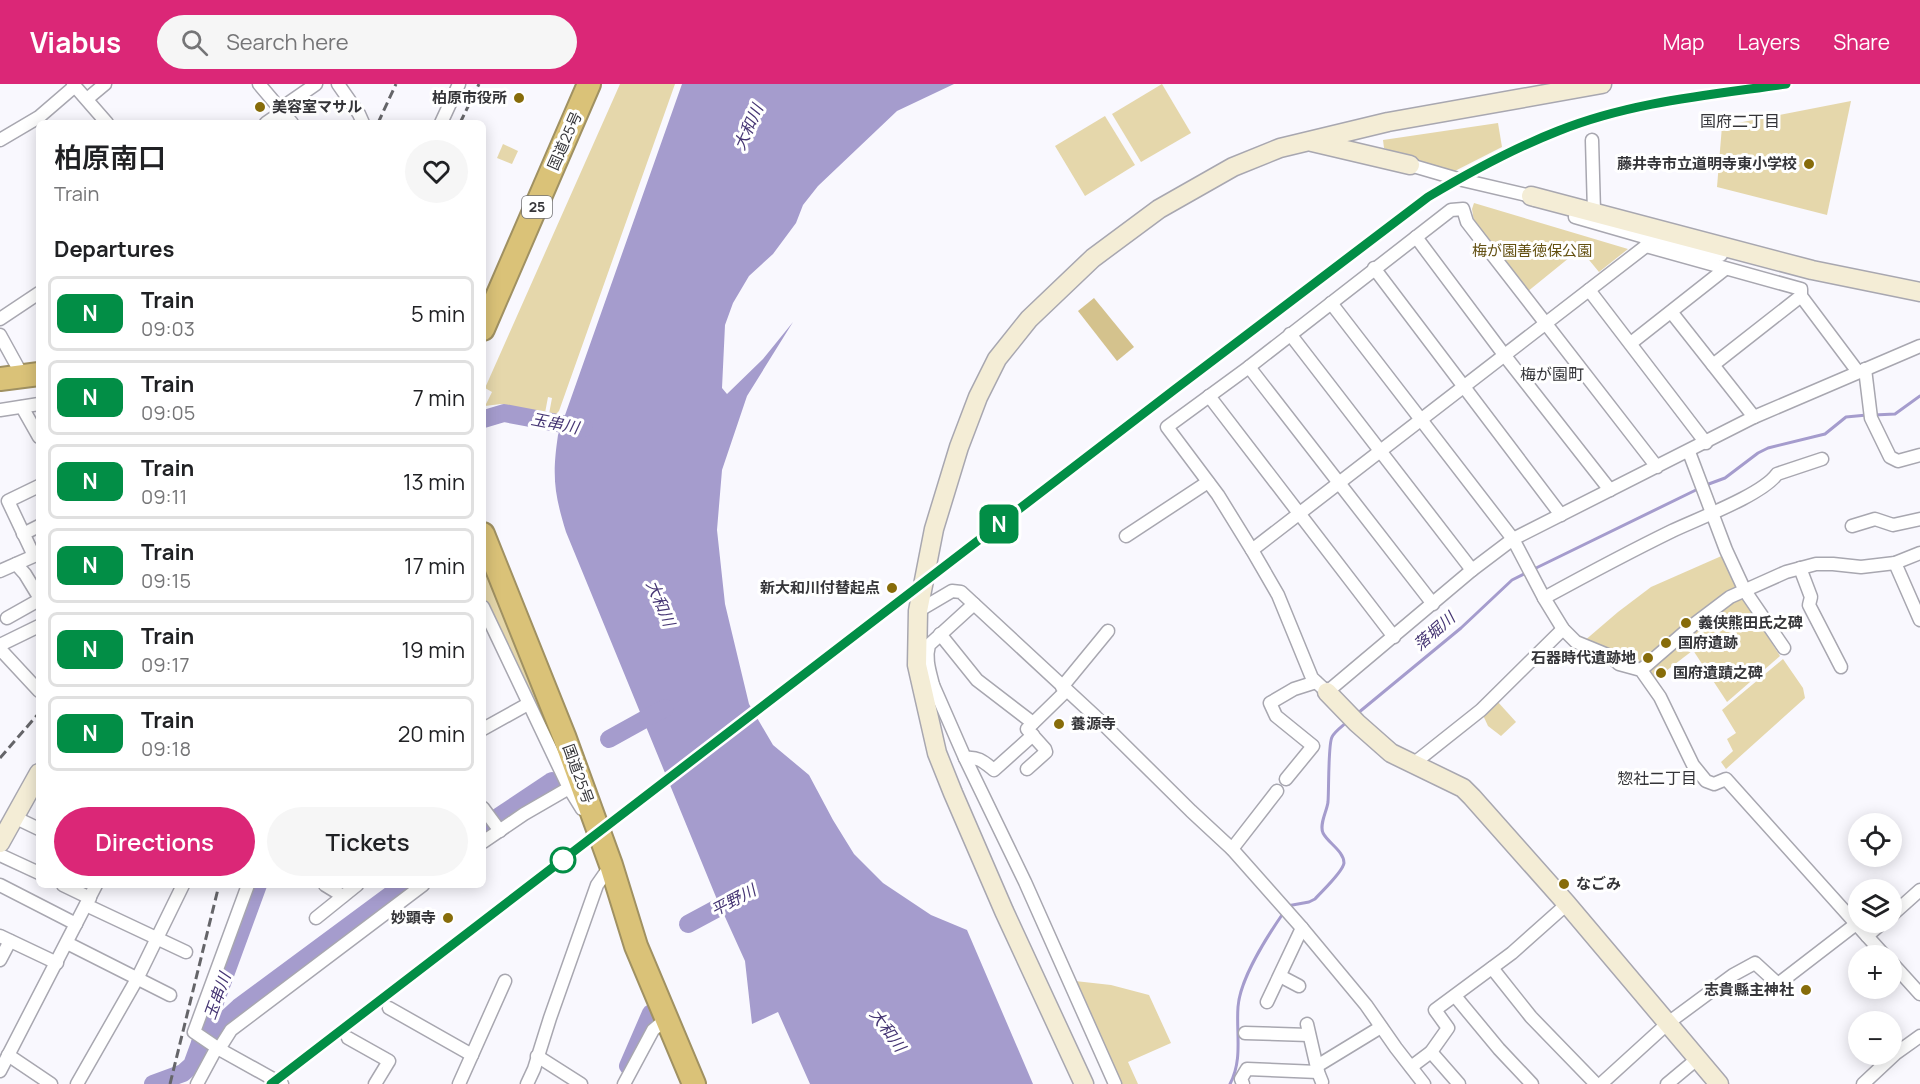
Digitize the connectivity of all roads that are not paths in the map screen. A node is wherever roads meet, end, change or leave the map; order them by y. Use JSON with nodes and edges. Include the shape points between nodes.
{"nodes":[{"id":1,"x":105,"y":84,"type":"edge"},
{"id":2,"x":259,"y":84,"type":"edge"},
{"id":3,"x":316,"y":84,"type":"edge"},
{"id":4,"x":338,"y":84,"type":"edge"},
{"id":5,"x":459,"y":84,"type":"edge"},
{"id":6,"x":589,"y":84,"type":"edge"},
{"id":7,"x":1602,"y":84,"type":"edge"},
{"id":8,"x":74,"y":85,"type":"edge"},
{"id":9,"x":87,"y":99,"type":"junction"},
{"id":10,"x":281,"y":110,"type":"junction"},
{"id":11,"x":104,"y":120,"type":"edge"},
{"id":12,"x":269,"y":120,"type":"edge"},
{"id":13,"x":289,"y":120,"type":"edge"},
{"id":14,"x":362,"y":120,"type":"edge"},
{"id":15,"x":442,"y":120,"type":"edge"},
{"id":16,"x":1374,"y":126,"type":"junction"},
{"id":17,"x":0,"y":140,"type":"edge"},
{"id":18,"x":1592,"y":140,"type":"dead end"},
{"id":19,"x":1305,"y":141,"type":"junction"},
{"id":20,"x":1373,"y":155,"type":"junction"},
{"id":21,"x":1410,"y":165,"type":"joint"},
{"id":22,"x":1531,"y":195,"type":"junction"},
{"id":23,"x":1594,"y":213,"type":"junction"},
{"id":24,"x":1416,"y":237,"type":"junction"},
{"id":25,"x":1647,"y":242,"type":"junction"},
{"id":26,"x":1765,"y":257,"type":"junction"},
{"id":27,"x":1374,"y":268,"type":"junction"},
{"id":28,"x":1725,"y":269,"type":"junction"},
{"id":29,"x":1589,"y":290,"type":"junction"},
{"id":30,"x":1920,"y":292,"type":"edge"},
{"id":31,"x":36,"y":295,"type":"edge"},
{"id":32,"x":1801,"y":296,"type":"junction"},
{"id":33,"x":1331,"y":303,"type":"junction"},
{"id":34,"x":1672,"y":313,"type":"junction"},
{"id":35,"x":0,"y":319,"type":"edge"},
{"id":36,"x":486,"y":322,"type":"edge"},
{"id":37,"x":1547,"y":324,"type":"junction"},
{"id":38,"x":1290,"y":334,"type":"junction"},
{"id":39,"x":0,"y":335,"type":"edge"},
{"id":40,"x":1631,"y":343,"type":"junction"},
{"id":41,"x":1920,"y":346,"type":"edge"},
{"id":42,"x":1505,"y":356,"type":"junction"},
{"id":43,"x":1713,"y":365,"type":"junction"},
{"id":44,"x":1249,"y":367,"type":"junction"},
{"id":45,"x":1862,"y":370,"type":"junction"},
{"id":46,"x":20,"y":376,"type":"edge"},
{"id":47,"x":1464,"y":386,"type":"junction"},
{"id":48,"x":1209,"y":396,"type":"junction"},
{"id":49,"x":36,"y":405,"type":"edge"},
{"id":50,"x":22,"y":407,"type":"junction"},
{"id":51,"x":0,"y":410,"type":"edge"},
{"id":52,"x":1754,"y":417,"type":"junction"},
{"id":53,"x":1422,"y":418,"type":"junction"},
{"id":54,"x":36,"y":432,"type":"edge"},
{"id":55,"x":1706,"y":443,"type":"junction"},
{"id":56,"x":1381,"y":450,"type":"junction"},
{"id":57,"x":1689,"y":452,"type":"junction"},
{"id":58,"x":1920,"y":455,"type":"edge"},
{"id":59,"x":1822,"y":459,"type":"dead end"},
{"id":60,"x":1658,"y":467,"type":"junction"},
{"id":61,"x":1208,"y":482,"type":"junction"},
{"id":62,"x":1339,"y":482,"type":"junction"},
{"id":63,"x":36,"y":487,"type":"edge"},
{"id":64,"x":1610,"y":490,"type":"junction"},
{"id":65,"x":1300,"y":513,"type":"junction"},
{"id":66,"x":1712,"y":513,"type":"junction"},
{"id":67,"x":1561,"y":515,"type":"junction"},
{"id":68,"x":1920,"y":519,"type":"edge"},
{"id":69,"x":1852,"y":526,"type":"dead end"},
{"id":70,"x":36,"y":528,"type":"edge"},
{"id":71,"x":23,"y":534,"type":"junction"},
{"id":72,"x":1126,"y":536,"type":"dead end"},
{"id":73,"x":1513,"y":539,"type":"junction"},
{"id":74,"x":486,"y":541,"type":"edge"},
{"id":75,"x":1252,"y":550,"type":"junction"},
{"id":76,"x":1920,"y":553,"type":"edge"},
{"id":77,"x":36,"y":556,"type":"edge"},
{"id":78,"x":1895,"y":563,"type":"junction"},
{"id":79,"x":16,"y":564,"type":"junction"},
{"id":80,"x":1800,"y":568,"type":"junction"},
{"id":81,"x":1472,"y":570,"type":"junction"},
{"id":82,"x":0,"y":571,"type":"edge"},
{"id":83,"x":1745,"y":591,"type":"junction"},
{"id":84,"x":36,"y":594,"type":"edge"},
{"id":85,"x":1544,"y":598,"type":"junction"},
{"id":86,"x":36,"y":601,"type":"edge"},
{"id":87,"x":974,"y":604,"type":"junction"},
{"id":88,"x":1433,"y":604,"type":"junction"},
{"id":89,"x":0,"y":607,"type":"edge"},
{"id":90,"x":918,"y":611,"type":"junction"},
{"id":91,"x":486,"y":613,"type":"edge"},
{"id":92,"x":3,"y":620,"type":"edge"},
{"id":93,"x":1920,"y":620,"type":"edge"},
{"id":94,"x":36,"y":628,"type":"edge"},
{"id":95,"x":1563,"y":629,"type":"junction"},
{"id":96,"x":1108,"y":631,"type":"dead end"},
{"id":97,"x":940,"y":634,"type":"junction"},
{"id":98,"x":1394,"y":637,"type":"junction"},
{"id":99,"x":0,"y":647,"type":"edge"},
{"id":100,"x":1784,"y":648,"type":"dead end"},
{"id":101,"x":1840,"y":667,"type":"dead end"},
{"id":102,"x":1641,"y":670,"type":"junction"},
{"id":103,"x":919,"y":673,"type":"junction"},
{"id":104,"x":933,"y":685,"type":"junction"},
{"id":105,"x":1321,"y":687,"type":"junction"},
{"id":106,"x":36,"y":688,"type":"edge"},
{"id":107,"x":1064,"y":689,"type":"junction"},
{"id":108,"x":528,"y":704,"type":"junction"},
{"id":109,"x":486,"y":724,"type":"edge"},
{"id":110,"x":1033,"y":729,"type":"junction"},
{"id":111,"x":965,"y":758,"type":"junction"},
{"id":112,"x":1413,"y":764,"type":"junction"},
{"id":113,"x":1027,"y":769,"type":"dead end"},
{"id":114,"x":36,"y":777,"type":"edge"},
{"id":115,"x":1286,"y":779,"type":"dead end"},
{"id":116,"x":569,"y":788,"type":"junction"},
{"id":117,"x":1277,"y":791,"type":"dead end"},
{"id":118,"x":486,"y":812,"type":"edge"},
{"id":119,"x":14,"y":817,"type":"junction"},
{"id":120,"x":594,"y":818,"type":"junction"},
{"id":121,"x":36,"y":828,"type":"edge"},
{"id":122,"x":499,"y":830,"type":"junction"},
{"id":123,"x":486,"y":840,"type":"edge"},
{"id":124,"x":0,"y":843,"type":"edge"},
{"id":125,"x":1232,"y":849,"type":"junction"},
{"id":126,"x":0,"y":855,"type":"edge"},
{"id":127,"x":611,"y":865,"type":"junction"},
{"id":128,"x":36,"y":872,"type":"edge"},
{"id":129,"x":0,"y":885,"type":"edge"},
{"id":130,"x":67,"y":888,"type":"edge"},
{"id":131,"x":95,"y":888,"type":"edge"},
{"id":132,"x":182,"y":888,"type":"edge"},
{"id":133,"x":247,"y":888,"type":"edge"},
{"id":134,"x":330,"y":888,"type":"edge"},
{"id":135,"x":353,"y":888,"type":"edge"},
{"id":136,"x":417,"y":888,"type":"edge"},
{"id":137,"x":1920,"y":890,"type":"edge"},
{"id":138,"x":343,"y":896,"type":"junction"},
{"id":139,"x":88,"y":902,"type":"junction"},
{"id":140,"x":1567,"y":904,"type":"junction"},
{"id":141,"x":1902,"y":906,"type":"edge"},
{"id":142,"x":1848,"y":915,"type":"edge"},
{"id":143,"x":316,"y":918,"type":"dead end"},
{"id":144,"x":76,"y":924,"type":"junction"},
{"id":145,"x":1302,"y":928,"type":"junction"},
{"id":146,"x":1848,"y":930,"type":"edge"},
{"id":147,"x":1864,"y":933,"type":"edge"},
{"id":148,"x":1870,"y":933,"type":"edge"},
{"id":149,"x":1867,"y":936,"type":"junction"},
{"id":150,"x":5,"y":938,"type":"edge"},
{"id":151,"x":157,"y":939,"type":"junction"},
{"id":152,"x":67,"y":943,"type":"junction"},
{"id":153,"x":1875,"y":945,"type":"edge"},
{"id":154,"x":186,"y":952,"type":"dead end"},
{"id":155,"x":0,"y":960,"type":"edge"},
{"id":156,"x":57,"y":963,"type":"junction"},
{"id":157,"x":1492,"y":968,"type":"junction"},
{"id":158,"x":1902,"y":974,"type":"edge"},
{"id":159,"x":1280,"y":976,"type":"junction"},
{"id":160,"x":137,"y":979,"type":"junction"},
{"id":161,"x":505,"y":981,"type":"dead end"},
{"id":162,"x":1299,"y":986,"type":"dead end"},
{"id":163,"x":1920,"y":994,"type":"edge"},
{"id":164,"x":170,"y":995,"type":"dead end"},
{"id":165,"x":1455,"y":996,"type":"junction"},
{"id":166,"x":1267,"y":1002,"type":"dead end"},
{"id":167,"x":389,"y":1008,"type":"dead end"},
{"id":168,"x":666,"y":1019,"type":"junction"},
{"id":169,"x":1668,"y":1023,"type":"junction"},
{"id":170,"x":1381,"y":1027,"type":"junction"},
{"id":171,"x":1245,"y":1033,"type":"dead end"},
{"id":172,"x":1920,"y":1036,"type":"edge"},
{"id":173,"x":348,"y":1038,"type":"dead end"},
{"id":174,"x":215,"y":1046,"type":"junction"},
{"id":175,"x":1431,"y":1052,"type":"junction"},
{"id":176,"x":8,"y":1055,"type":"junction"},
{"id":177,"x":472,"y":1055,"type":"junction"},
{"id":178,"x":537,"y":1056,"type":"junction"},
{"id":179,"x":1697,"y":1059,"type":"junction"},
{"id":180,"x":1411,"y":1067,"type":"junction"},
{"id":181,"x":0,"y":1071,"type":"edge"},
{"id":182,"x":1284,"y":1071,"type":"junction"},
{"id":183,"x":1319,"y":1073,"type":"junction"},
{"id":184,"x":51,"y":1084,"type":"edge"},
{"id":185,"x":77,"y":1084,"type":"edge"},
{"id":186,"x":197,"y":1084,"type":"edge"},
{"id":187,"x":282,"y":1084,"type":"edge"},
{"id":188,"x":375,"y":1084,"type":"edge"},
{"id":189,"x":459,"y":1084,"type":"edge"},
{"id":190,"x":527,"y":1084,"type":"edge"},
{"id":191,"x":581,"y":1084,"type":"edge"},
{"id":192,"x":624,"y":1084,"type":"edge"},
{"id":193,"x":694,"y":1084,"type":"edge"},
{"id":194,"x":1084,"y":1084,"type":"edge"},
{"id":195,"x":1115,"y":1084,"type":"edge"},
{"id":196,"x":1243,"y":1084,"type":"edge"},
{"id":197,"x":1290,"y":1084,"type":"edge"},
{"id":198,"x":1424,"y":1084,"type":"edge"},
{"id":199,"x":1459,"y":1084,"type":"edge"},
{"id":200,"x":1533,"y":1084,"type":"edge"},
{"id":201,"x":1596,"y":1084,"type":"edge"},
{"id":202,"x":1601,"y":1084,"type":"edge"},
{"id":203,"x":1668,"y":1084,"type":"edge"},
{"id":204,"x":1719,"y":1084,"type":"edge"},
{"id":205,"x":1863,"y":1084,"type":"edge"}],
"edges":[{"from":1,"to":9,"type":"street"},
{"from":2,"to":10,"type":"street"},
{"from":3,"to":10,"type":"street"},
{"from":4,"to":14,"type":"street"},
{"from":5,"to":15,"type":"street"},
{"from":6,"to":36,"type":"highway","name":"国道25号","number":"25"},
{"from":7,"to":16,"type":"street"},
{"from":8,"to":9,"type":"street"},
{"from":8,"to":17,"type":"street","via":[[39,117]]},
{"from":9,"to":11,"type":"street"},
{"from":10,"to":12,"type":"street"},
{"from":10,"to":13,"type":"street"},
{"from":16,"to":19,"type":"street"},
{"from":16,"to":20,"type":"street"},
{"from":18,"to":23,"type":"street"},
{"from":19,"to":20,"type":"street"},
{"from":19,"to":90,"type":"street","via":[[1233,167],[1159,209],[1093,258],[1019,330],[997,359],[959,447],[934,529]]},
{"from":20,"to":21,"type":"street"},
{"from":21,"to":22,"type":"street"},
{"from":22,"to":23,"type":"street"},
{"from":22,"to":25,"type":"street","via":[[1544,208]]},
{"from":23,"to":26,"type":"street"},
{"from":24,"to":27,"type":"street"},
{"from":24,"to":37,"type":"street","via":[[1451,210],[1463,209],[1467,222]]},
{"from":24,"to":42,"type":"street"},
{"from":25,"to":26,"type":"street","via":[[1753,263]]},
{"from":25,"to":28,"type":"street"},
{"from":25,"to":29,"type":"street"},
{"from":26,"to":30,"type":"street","via":[[1814,273]]},
{"from":27,"to":33,"type":"street"},
{"from":27,"to":47,"type":"street"},
{"from":28,"to":32,"type":"street","via":[[1801,289]]},
{"from":28,"to":34,"type":"street"},
{"from":29,"to":37,"type":"street"},
{"from":29,"to":40,"type":"street"},
{"from":31,"to":35,"type":"street"},
{"from":32,"to":43,"type":"street"},
{"from":32,"to":45,"type":"street"},
{"from":33,"to":38,"type":"street"},
{"from":33,"to":53,"type":"street"},
{"from":34,"to":40,"type":"street"},
{"from":34,"to":43,"type":"street"},
{"from":37,"to":42,"type":"street"},
{"from":37,"to":60,"type":"street"},
{"from":38,"to":44,"type":"street"},
{"from":38,"to":56,"type":"street"},
{"from":39,"to":46,"type":"street"},
{"from":40,"to":55,"type":"street"},
{"from":41,"to":45,"type":"street"},
{"from":42,"to":47,"type":"street"},
{"from":42,"to":64,"type":"street"},
{"from":43,"to":52,"type":"street"},
{"from":44,"to":48,"type":"street"},
{"from":44,"to":62,"type":"street"},
{"from":45,"to":52,"type":"street"},
{"from":45,"to":58,"type":"street","via":[[1871,418],[1890,458],[1898,461]]},
{"from":47,"to":53,"type":"street"},
{"from":47,"to":67,"type":"street"},
{"from":48,"to":61,"type":"street","via":[[1167,427]]},
{"from":48,"to":65,"type":"street"},
{"from":49,"to":50,"type":"street"},
{"from":50,"to":51,"type":"street"},
{"from":50,"to":54,"type":"street"},
{"from":52,"to":55,"type":"street"},
{"from":53,"to":56,"type":"street"},
{"from":53,"to":73,"type":"street"},
{"from":55,"to":57,"type":"street"},
{"from":56,"to":62,"type":"street"},
{"from":56,"to":81,"type":"street"},
{"from":57,"to":60,"type":"street"},
{"from":57,"to":66,"type":"street"},
{"from":59,"to":66,"type":"street","via":[[1777,474],[1773,480]]},
{"from":60,"to":64,"type":"street"},
{"from":61,"to":72,"type":"street"},
{"from":61,"to":75,"type":"street"},
{"from":62,"to":65,"type":"street"},
{"from":62,"to":88,"type":"street"},
{"from":63,"to":71,"type":"street","via":[[8,501]]},
{"from":64,"to":67,"type":"street"},
{"from":65,"to":75,"type":"street"},
{"from":65,"to":98,"type":"street"},
{"from":66,"to":83,"type":"street"},
{"from":66,"to":85,"type":"street"},
{"from":67,"to":73,"type":"street"},
{"from":68,"to":69,"type":"street","via":[[1893,525],[1875,519]]},
{"from":70,"to":71,"type":"street"},
{"from":71,"to":77,"type":"street"},
{"from":73,"to":81,"type":"street"},
{"from":73,"to":85,"type":"street"},
{"from":74,"to":120,"type":"highway","name":"国道25号"},
{"from":75,"to":105,"type":"street","via":[[1278,595],[1312,678]]},
{"from":76,"to":78,"type":"street"},
{"from":77,"to":79,"type":"street"},
{"from":78,"to":80,"type":"street"},
{"from":78,"to":93,"type":"street"},
{"from":79,"to":82,"type":"street"},
{"from":79,"to":84,"type":"street"},
{"from":80,"to":83,"type":"street"},
{"from":80,"to":101,"type":"street","via":[[1811,597],[1809,605]]},
{"from":81,"to":88,"type":"street"},
{"from":83,"to":100,"type":"street"},
{"from":83,"to":102,"type":"street","via":[[1730,597],[1693,625]]},
{"from":85,"to":95,"type":"street"},
{"from":86,"to":92,"type":"street"},
{"from":87,"to":90,"type":"street","via":[[961,592],[952,591]]},
{"from":87,"to":97,"type":"street"},
{"from":87,"to":107,"type":"street"},
{"from":88,"to":98,"type":"street"},
{"from":89,"to":92,"type":"street"},
{"from":90,"to":103,"type":"street"},
{"from":91,"to":108,"type":"street"},
{"from":94,"to":99,"type":"street"},
{"from":95,"to":102,"type":"street","via":[[1576,642],[1610,656],[1619,664]]},
{"from":95,"to":112,"type":"street","via":[[1481,710]]},
{"from":96,"to":107,"type":"street"},
{"from":97,"to":104,"type":"street","via":[[927,652]]},
{"from":97,"to":110,"type":"street","via":[[977,680]]},
{"from":98,"to":105,"type":"street"},
{"from":99,"to":106,"type":"street"},
{"from":102,"to":142,"type":"street","via":[[1706,781],[1714,784],[1725,779]]},
{"from":103,"to":104,"type":"street"},
{"from":103,"to":194,"type":"street","via":[[937,753],[949,783]]},
{"from":104,"to":111,"type":"street"},
{"from":105,"to":112,"type":"street","via":[[1391,753]]},
{"from":105,"to":115,"type":"street","via":[[1294,689],[1270,703],[1276,716],[1313,746]]},
{"from":107,"to":110,"type":"street"},
{"from":107,"to":125,"type":"street"},
{"from":108,"to":109,"type":"street"},
{"from":108,"to":116,"type":"street"},
{"from":110,"to":111,"type":"street","via":[[994,770],[980,759]]},
{"from":110,"to":113,"type":"street","via":[[1046,753]]},
{"from":111,"to":195,"type":"street"},
{"from":112,"to":140,"type":"street","via":[[1468,792]]},
{"from":114,"to":119,"type":"street"},
{"from":116,"to":120,"type":"street","via":[[585,814]]},
{"from":116,"to":122,"type":"street"},
{"from":117,"to":125,"type":"street"},
{"from":118,"to":122,"type":"street"},
{"from":119,"to":121,"type":"street"},
{"from":119,"to":124,"type":"street"},
{"from":120,"to":127,"type":"highway","name":"国道25号"},
{"from":122,"to":123,"type":"street"},
{"from":125,"to":145,"type":"street"},
{"from":126,"to":128,"type":"street"},
{"from":127,"to":168,"type":"highway","name":"国道25号","via":[[636,946]]},
{"from":127,"to":178,"type":"street","via":[[597,885]]},
{"from":129,"to":144,"type":"street"},
{"from":130,"to":139,"type":"street"},
{"from":131,"to":139,"type":"street"},
{"from":132,"to":151,"type":"street"},
{"from":133,"to":174,"type":"street","via":[[194,1032]]},
{"from":134,"to":138,"type":"street"},
{"from":135,"to":138,"type":"street"},
{"from":136,"to":174,"type":"street"},
{"from":137,"to":141,"type":"street"},
{"from":138,"to":143,"type":"street"},
{"from":139,"to":144,"type":"street"},
{"from":139,"to":151,"type":"street"},
{"from":140,"to":157,"type":"street"},
{"from":140,"to":169,"type":"street"},
{"from":144,"to":152,"type":"street"},
{"from":145,"to":159,"type":"street"},
{"from":145,"to":170,"type":"street"},
{"from":146,"to":169,"type":"street","via":[[1778,984],[1755,963]]},
{"from":147,"to":149,"type":"street"},
{"from":148,"to":149,"type":"street"},
{"from":149,"to":153,"type":"street"},
{"from":150,"to":155,"type":"street"},
{"from":150,"to":156,"type":"street"},
{"from":151,"to":154,"type":"street"},
{"from":151,"to":160,"type":"street"},
{"from":152,"to":156,"type":"street"},
{"from":152,"to":160,"type":"street"},
{"from":156,"to":176,"type":"street"},
{"from":157,"to":165,"type":"street"},
{"from":157,"to":201,"type":"street","via":[[1531,1017]]},
{"from":158,"to":163,"type":"street"},
{"from":159,"to":162,"type":"street"},
{"from":159,"to":166,"type":"street"},
{"from":160,"to":164,"type":"street"},
{"from":160,"to":185,"type":"street"},
{"from":161,"to":177,"type":"street"},
{"from":165,"to":175,"type":"street","via":[[1435,1010],[1448,1028]]},
{"from":165,"to":200,"type":"street"},
{"from":167,"to":177,"type":"street"},
{"from":168,"to":192,"type":"street","via":[[653,1030]]},
{"from":168,"to":193,"type":"highway","name":"国道25号"},
{"from":169,"to":179,"type":"street"},
{"from":169,"to":202,"type":"street"},
{"from":170,"to":180,"type":"street"},
{"from":170,"to":183,"type":"street"},
{"from":171,"to":183,"type":"street","via":[[1308,1029]]},
{"from":172,"to":205,"type":"street"},
{"from":173,"to":188,"type":"street","via":[[389,1061]]},
{"from":174,"to":186,"type":"street"},
{"from":174,"to":187,"type":"street"},
{"from":175,"to":180,"type":"street"},
{"from":175,"to":199,"type":"street"},
{"from":176,"to":181,"type":"street"},
{"from":176,"to":184,"type":"street"},
{"from":177,"to":189,"type":"street"},
{"from":178,"to":190,"type":"street"},
{"from":178,"to":191,"type":"street"},
{"from":179,"to":203,"type":"street"},
{"from":179,"to":204,"type":"street"},
{"from":180,"to":198,"type":"street"},
{"from":182,"to":183,"type":"street"},
{"from":182,"to":196,"type":"street","via":[[1247,1069],[1241,1079]]},
{"from":182,"to":197,"type":"street"}]}
